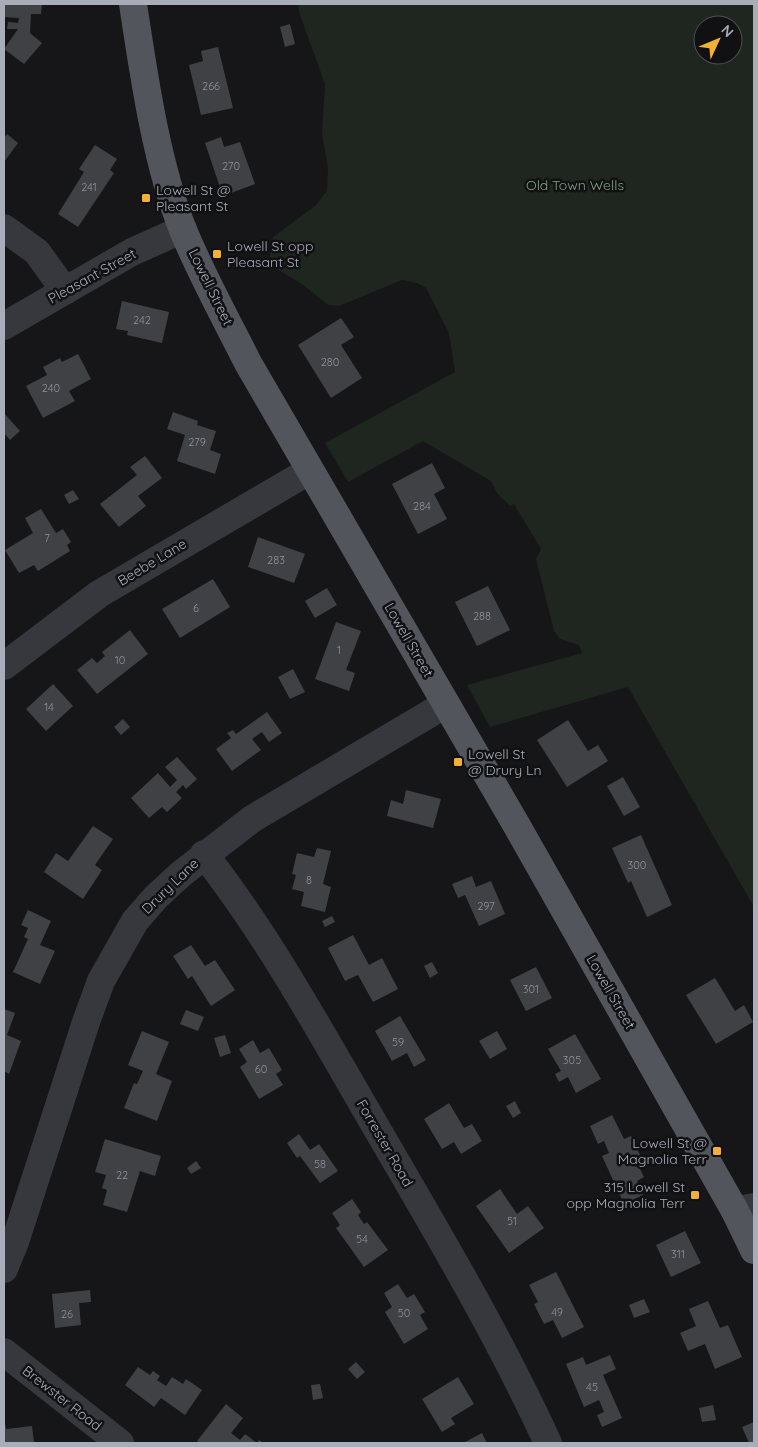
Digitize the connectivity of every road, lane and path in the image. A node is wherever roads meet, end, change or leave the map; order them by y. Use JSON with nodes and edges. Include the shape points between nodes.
{"nodes":[{"id":1,"x":133,"y":4,"type":"edge"},
{"id":2,"x":4,"y":228,"type":"edge"},
{"id":3,"x":183,"y":229,"type":"junction"},
{"id":4,"x":64,"y":291,"type":"junction"},
{"id":5,"x":4,"y":326,"type":"edge"},
{"id":6,"x":310,"y":471,"type":"junction"},
{"id":7,"x":4,"y":666,"type":"edge"},
{"id":8,"x":446,"y":704,"type":"junction"},
{"id":9,"x":204,"y":854,"type":"junction"},
{"id":10,"x":745,"y":1209,"type":"edge"},
{"id":11,"x":754,"y":1250,"type":"edge"},
{"id":12,"x":4,"y":1269,"type":"edge"},
{"id":13,"x":4,"y":1352,"type":"edge"},
{"id":14,"x":120,"y":1443,"type":"edge"},
{"id":15,"x":548,"y":1443,"type":"edge"}],
"edges":[{"from":1,"to":3,"type":"main road","name":"Lowell Street","via":[[156,130]]},
{"from":2,"to":4,"type":"street","via":[[42,257]]},
{"from":3,"to":4,"type":"street","name":"Pleasant Street","via":[[132,252]]},
{"from":3,"to":6,"type":"main road","name":"Lowell Street","via":[[248,363]]},
{"from":4,"to":5,"type":"street","name":"Pleasant Street"},
{"from":6,"to":7,"type":"street","name":"Beebe Lane","via":[[99,594]]},
{"from":6,"to":8,"type":"main road","name":"Lowell Street"},
{"from":8,"to":9,"type":"street","name":"Drury Lane","via":[[252,819]]},
{"from":8,"to":10,"type":"main road","name":"Lowell Street"},
{"from":9,"to":12,"type":"street","name":"Drury Lane","via":[[156,896],[135,921],[101,981]]},
{"from":9,"to":15,"type":"street","name":"Forrester Road","via":[[242,902],[347,1077],[472,1294]]},
{"from":10,"to":11,"type":"main road","name":"Lowell Street"},
{"from":13,"to":14,"type":"street","name":"Brewster Road"}]}
